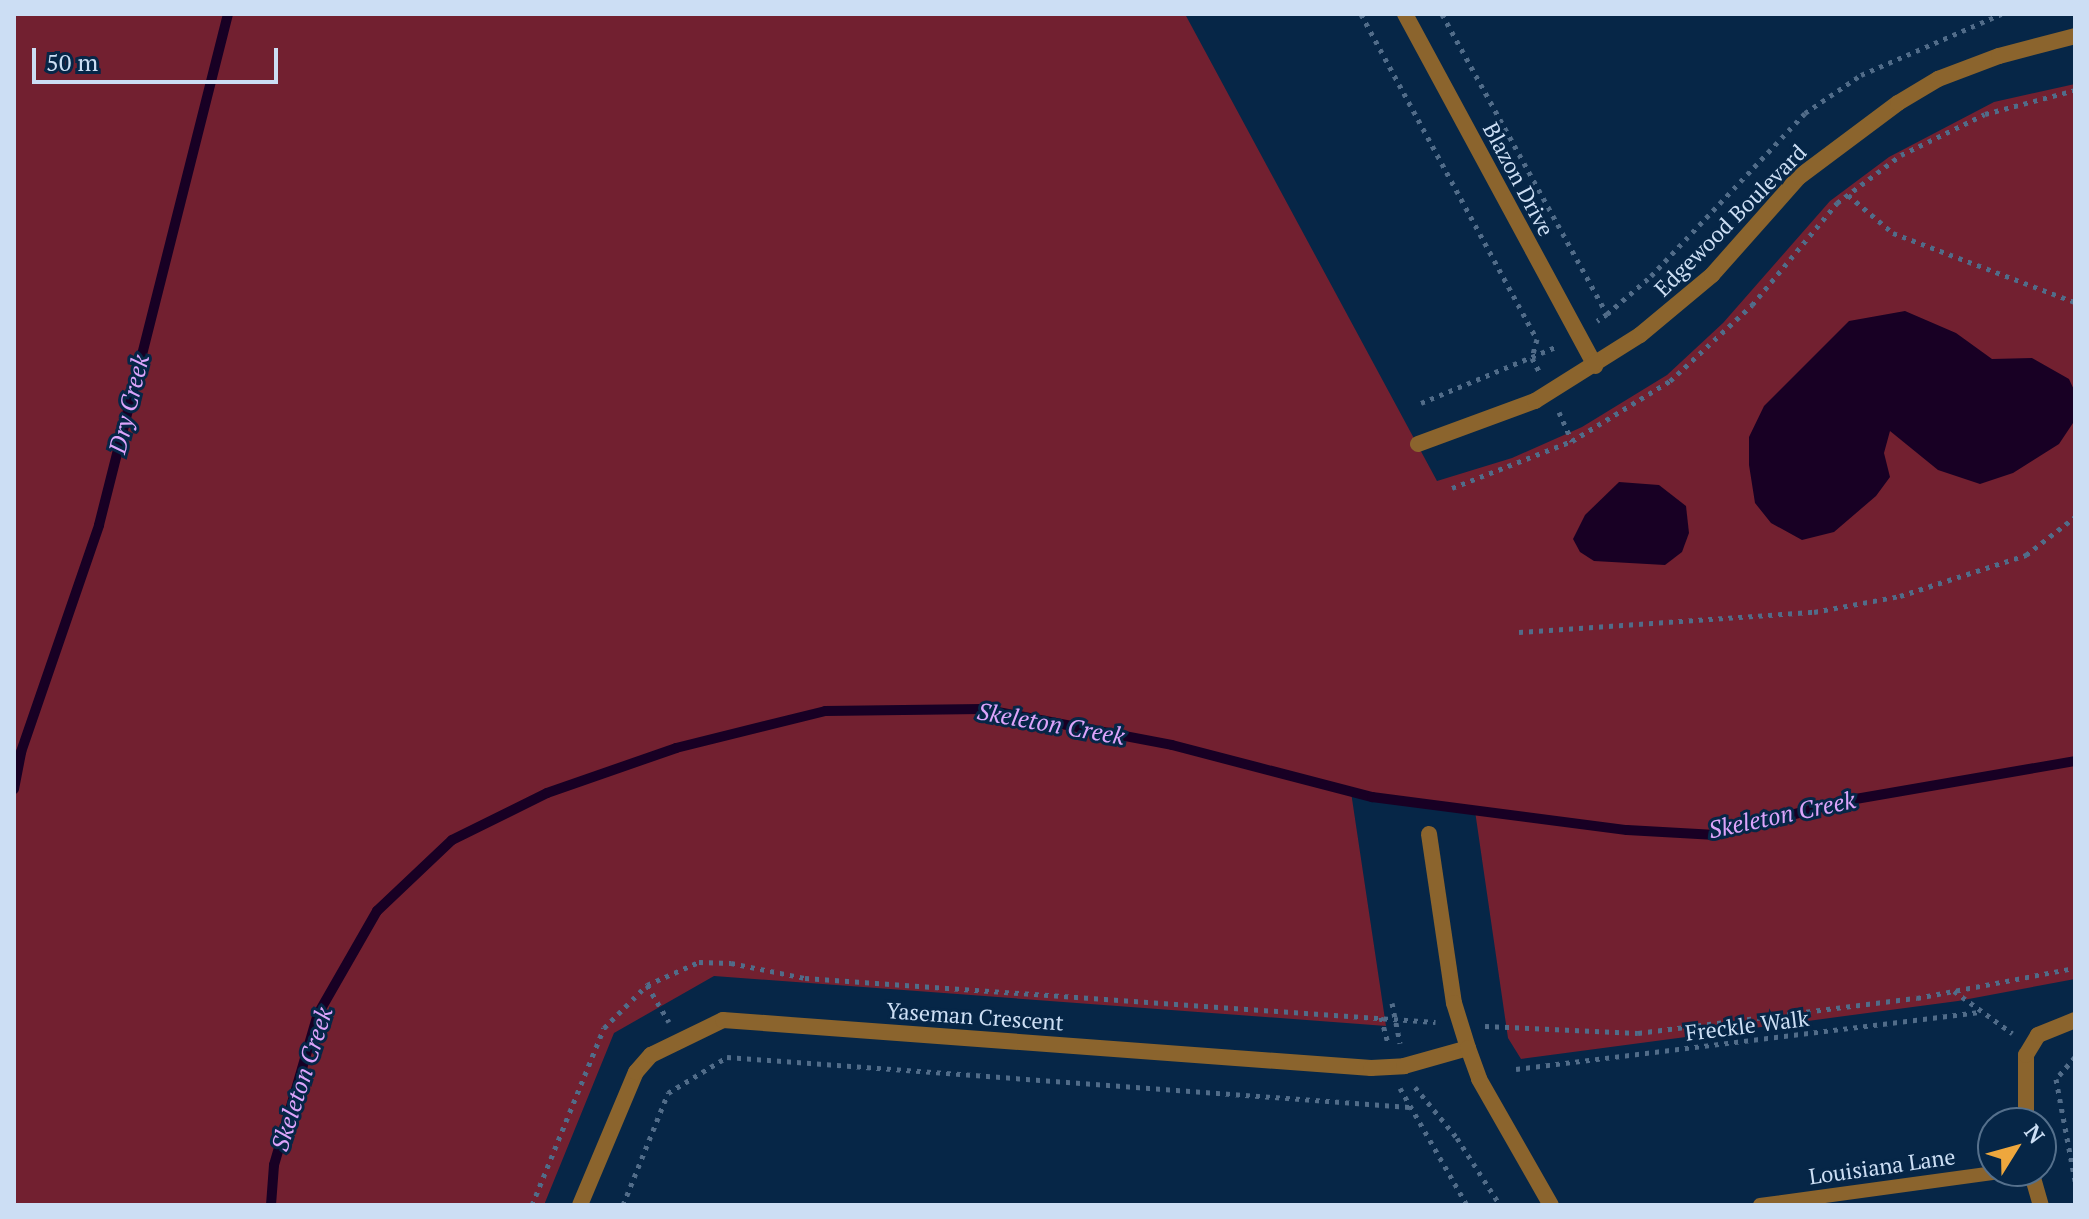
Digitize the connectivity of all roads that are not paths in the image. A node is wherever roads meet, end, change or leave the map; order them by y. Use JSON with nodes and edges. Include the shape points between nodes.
{"nodes":[{"id":1,"x":1405,"y":14,"type":"edge"},
{"id":2,"x":2075,"y":36,"type":"edge"},
{"id":3,"x":1595,"y":366,"type":"junction"},
{"id":4,"x":1418,"y":444,"type":"dead end"},
{"id":5,"x":1429,"y":834,"type":"dead end"},
{"id":6,"x":2075,"y":1020,"type":"edge"},
{"id":7,"x":1468,"y":1048,"type":"junction"},
{"id":8,"x":2024,"y":1107,"type":"edge"},
{"id":9,"x":1977,"y":1175,"type":"edge"},
{"id":10,"x":580,"y":1205,"type":"edge"},
{"id":11,"x":1551,"y":1205,"type":"edge"},
{"id":12,"x":1760,"y":1205,"type":"edge"}],
"edges":[{"from":1,"to":3,"type":"street","name":"Blazon Drive"},
{"from":2,"to":3,"type":"street","name":"Edgewood Boulevard","via":[[1938,79],[1898,103],[1799,177],[1712,275]]},
{"from":3,"to":4,"type":"street","name":"Edgewood Boulevard","via":[[1472,428]]},
{"from":5,"to":7,"type":"street","via":[[1454,1003]]},
{"from":6,"to":8,"type":"street","via":[[2038,1035],[2022,1087]]},
{"from":7,"to":10,"type":"street","name":"Yaseman Crescent","via":[[1404,1066],[723,1020],[651,1055],[636,1072]]},
{"from":7,"to":11,"type":"street","via":[[1479,1079]]},
{"from":9,"to":12,"type":"lane","name":"Louisiana Lane"}]}
